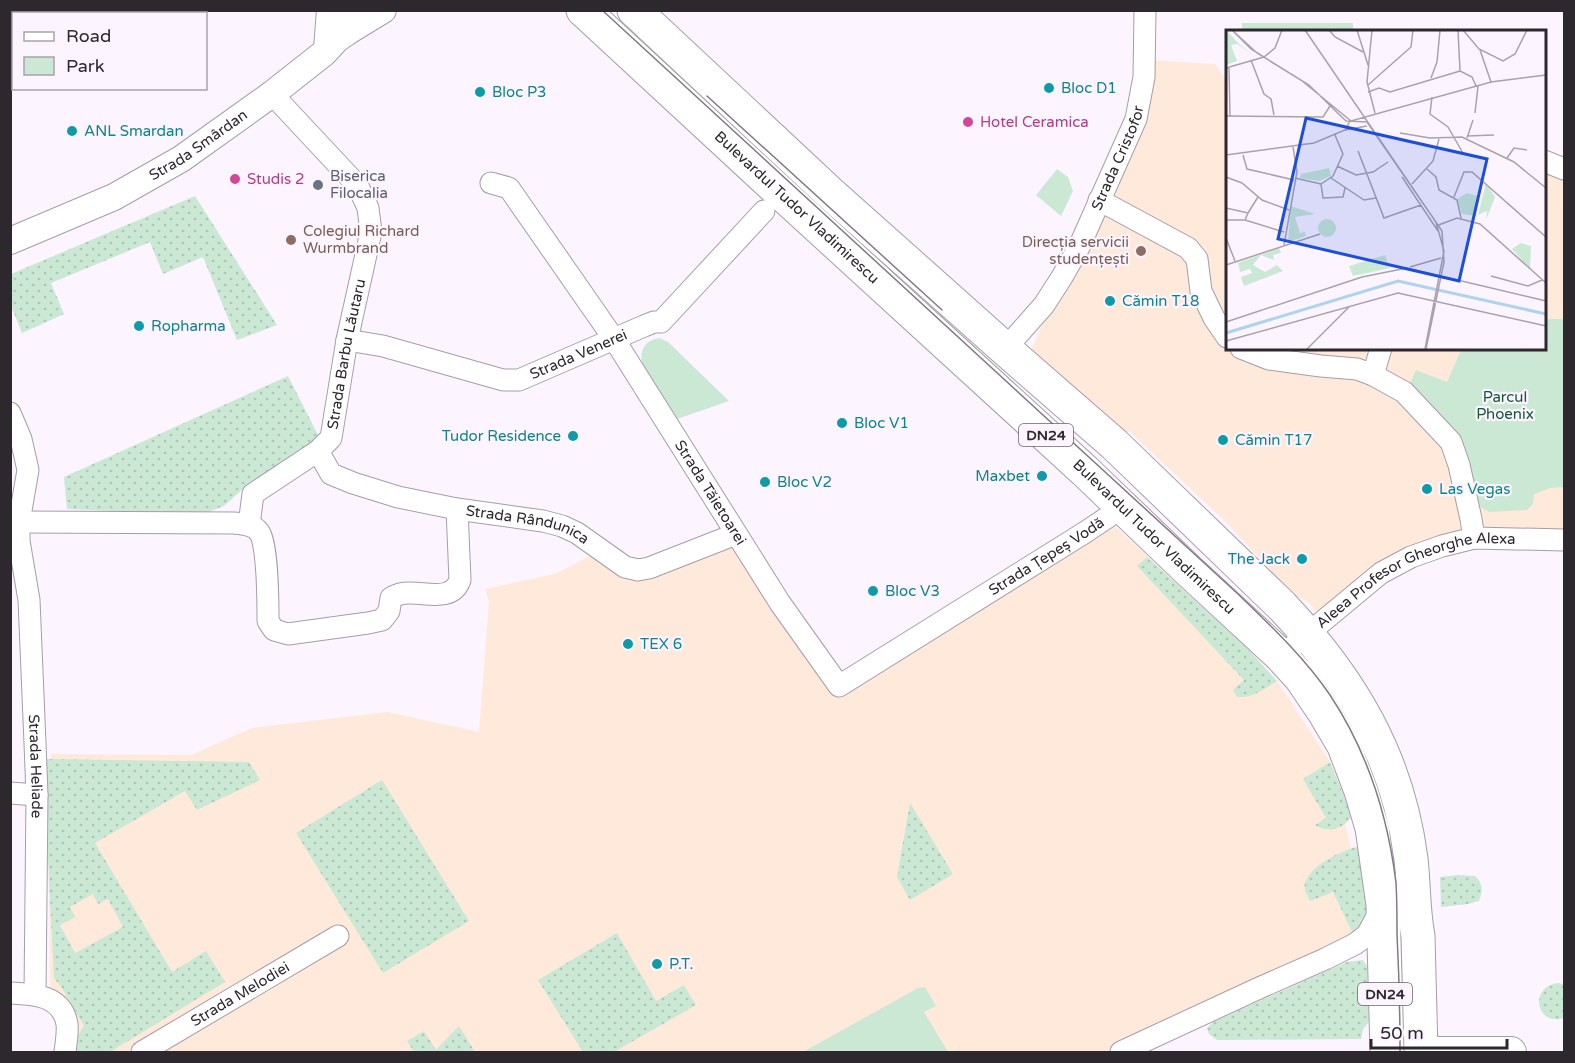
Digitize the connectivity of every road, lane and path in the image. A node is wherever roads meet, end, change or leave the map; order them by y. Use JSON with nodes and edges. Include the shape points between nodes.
{"nodes":[{"id":1,"x":330,"y":10,"type":"edge"},
{"id":2,"x":383,"y":10,"type":"edge"},
{"id":3,"x":584,"y":10,"type":"edge"},
{"id":4,"x":634,"y":10,"type":"edge"},
{"id":5,"x":1145,"y":10,"type":"edge"},
{"id":6,"x":352,"y":21,"type":"edge"},
{"id":7,"x":327,"y":49,"type":"junction"},
{"id":8,"x":272,"y":94,"type":"junction"},
{"id":9,"x":1545,"y":161,"type":"edge"},
{"id":10,"x":1564,"y":169,"type":"edge"},
{"id":11,"x":491,"y":183,"type":"dead end"},
{"id":12,"x":1099,"y":200,"type":"junction"},
{"id":13,"x":764,"y":211,"type":"dead end"},
{"id":14,"x":10,"y":241,"type":"edge"},
{"id":15,"x":1226,"y":336,"type":"edge"},
{"id":16,"x":614,"y":339,"type":"junction"},
{"id":17,"x":347,"y":340,"type":"junction"},
{"id":18,"x":1005,"y":350,"type":"junction"},
{"id":19,"x":1246,"y":350,"type":"edge"},
{"id":20,"x":1380,"y":350,"type":"edge"},
{"id":21,"x":1373,"y":375,"type":"junction"},
{"id":22,"x":10,"y":413,"type":"edge"},
{"id":23,"x":318,"y":451,"type":"junction"},
{"id":24,"x":1123,"y":507,"type":"junction"},
{"id":25,"x":457,"y":509,"type":"junction"},
{"id":26,"x":249,"y":525,"type":"junction"},
{"id":27,"x":736,"y":534,"type":"junction"},
{"id":28,"x":16,"y":535,"type":"edge"},
{"id":29,"x":1474,"y":538,"type":"junction"},
{"id":30,"x":1564,"y":540,"type":"edge"},
{"id":31,"x":969,"y":605,"type":"joint"},
{"id":32,"x":1308,"y":633,"type":"junction"},
{"id":33,"x":1281,"y":656,"type":"junction"},
{"id":34,"x":10,"y":793,"type":"edge"},
{"id":35,"x":37,"y":795,"type":"junction"},
{"id":36,"x":1383,"y":905,"type":"junction"},
{"id":37,"x":338,"y":936,"type":"dead end"},
{"id":38,"x":10,"y":993,"type":"edge"},
{"id":39,"x":35,"y":994,"type":"junction"},
{"id":40,"x":1387,"y":1052,"type":"edge"},
{"id":41,"x":1455,"y":1052,"type":"edge"},
{"id":42,"x":65,"y":1053,"type":"edge"},
{"id":43,"x":142,"y":1053,"type":"edge"},
{"id":44,"x":1121,"y":1053,"type":"edge"},
{"id":45,"x":1369,"y":1053,"type":"edge"},
{"id":46,"x":1407,"y":1053,"type":"edge"},
{"id":47,"x":1423,"y":1053,"type":"edge"},
{"id":48,"x":1511,"y":1053,"type":"edge"}],
"edges":[{"from":1,"to":7,"type":"street"},
{"from":2,"to":6,"type":"street","name":"Strada Smârdan"},
{"from":3,"to":24,"type":"main road","name":"Bulevardul Tudor Vladimirescu","number":"DN24"},
{"from":4,"to":18,"type":"main road","number":"DN24"},
{"from":5,"to":12,"type":"street","name":"Strada Cristofor","via":[[1144,77],[1136,119]]},
{"from":6,"to":7,"type":"street","name":"Strada Smârdan"},
{"from":7,"to":8,"type":"street","name":"Strada Smârdan"},
{"from":8,"to":14,"type":"street","name":"Strada Smârdan","via":[[181,159],[114,197]]},
{"from":8,"to":17,"type":"street","name":"Strada Barbu Lăutaru","via":[[358,186],[368,208],[371,232]]},
{"from":9,"to":10,"type":"street"},
{"from":11,"to":16,"type":"street","name":"Strada Tăietoarei","via":[[509,188]]},
{"from":12,"to":15,"type":"street","via":[[1188,248],[1197,259],[1201,291]]},
{"from":12,"to":18,"type":"street","name":"Strada Cristofor","via":[[1062,277],[1044,305]]},
{"from":13,"to":16,"type":"street","name":"Strada Venerei","via":[[661,322]]},
{"from":16,"to":17,"type":"street","name":"Strada Venerei","via":[[513,380]]},
{"from":16,"to":27,"type":"street","name":"Strada Tăietoarei"},
{"from":17,"to":23,"type":"street","name":"Strada Barbu Lăutaru","via":[[331,438]]},
{"from":18,"to":32,"type":"main road","number":"DN24","via":[[1114,444]]},
{"from":19,"to":21,"type":"street","via":[[1269,359],[1357,369]]},
{"from":20,"to":21,"type":"street"},
{"from":21,"to":29,"type":"street","via":[[1404,392],[1451,442]]},
{"from":22,"to":28,"type":"street","name":"Strada Heliade","via":[[28,470]]},
{"from":23,"to":25,"type":"street","name":"Strada Rândunica","via":[[331,474],[352,483]]},
{"from":23,"to":26,"type":"street","name":"Strada Barbu Lăutaru","via":[[253,494]]},
{"from":24,"to":31,"type":"street","name":"Strada Țepeș Vodă"},
{"from":24,"to":33,"type":"main road","name":"Bulevardul Tudor Vladimirescu","number":"DN24"},
{"from":25,"to":26,"type":"street","via":[[460,580],[454,591],[401,594],[391,598],[389,611],[382,620],[288,634],[274,630],[268,621],[265,548],[261,533]]},
{"from":25,"to":27,"type":"street","name":"Strada Rândunica","via":[[562,526],[633,570],[648,568]]},
{"from":26,"to":28,"type":"street"},
{"from":27,"to":31,"type":"street","name":"Strada Tăietoarei","via":[[839,686]]},
{"from":28,"to":35,"type":"street","name":"Strada Heliade","via":[[29,600]]},
{"from":29,"to":30,"type":"street","name":"Aleea Profesor Gheorghe Alexa"},
{"from":29,"to":32,"type":"street","name":"Aleea Profesor Gheorghe Alexa","via":[[1411,556],[1381,573]]},
{"from":32,"to":33,"type":"street","name":"Aleea Profesor Gheorghe Alexa"},
{"from":32,"to":47,"type":"main road","number":"DN24","via":[[1342,678],[1374,732],[1396,791],[1411,858]]},
{"from":33,"to":36,"type":"main road","name":"Bulevardul Tudor Vladimirescu","number":"DN24","via":[[1301,678],[1344,746],[1372,828]]},
{"from":34,"to":35,"type":"street"},
{"from":35,"to":39,"type":"street","name":"Strada Heliade"},
{"from":36,"to":40,"type":"main road","name":"Bulevardul Tudor Vladimirescu","number":"DN24"},
{"from":36,"to":44,"type":"street","via":[[1367,935],[1355,944]]},
{"from":37,"to":43,"type":"street","name":"Strada Melodiei"},
{"from":38,"to":39,"type":"street"},
{"from":39,"to":42,"type":"street","via":[[58,1005],[63,1013],[67,1024]]},
{"from":40,"to":45,"type":"main road"},
{"from":40,"to":46,"type":"main road"},
{"from":41,"to":47,"type":"main road"},
{"from":41,"to":48,"type":"main road"}]}
